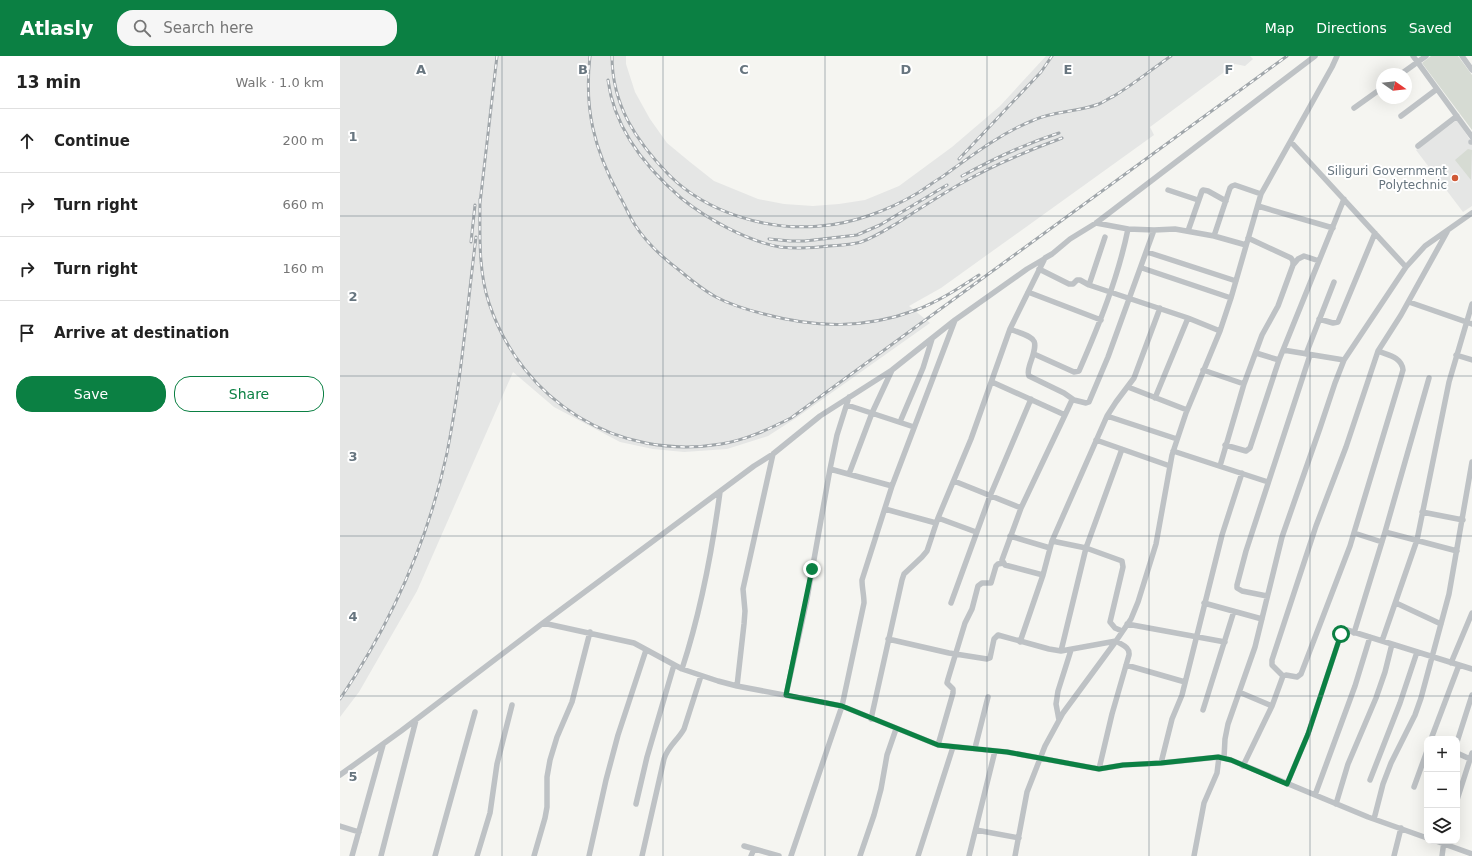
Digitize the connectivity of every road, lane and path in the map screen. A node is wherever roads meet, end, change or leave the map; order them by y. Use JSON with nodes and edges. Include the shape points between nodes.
{"nodes":[{"id":1,"x":1315,"y":56,"type":"edge"},
{"id":2,"x":1337,"y":56,"type":"edge"},
{"id":3,"x":1413,"y":56,"type":"edge"},
{"id":4,"x":1426,"y":56,"type":"edge"},
{"id":5,"x":1462,"y":56,"type":"edge"},
{"id":6,"x":1417,"y":62,"type":"junction"},
{"id":7,"x":1471,"y":66,"type":"edge"},
{"id":8,"x":1409,"y":68,"type":"edge"},
{"id":9,"x":1437,"y":89,"type":"junction"},
{"id":10,"x":1376,"y":92,"type":"edge"},
{"id":11,"x":1354,"y":108,"type":"dead end"},
{"id":12,"x":1401,"y":116,"type":"dead end"},
{"id":13,"x":1457,"y":116,"type":"junction"},
{"id":14,"x":1472,"y":141,"type":"edge"},
{"id":15,"x":1291,"y":142,"type":"junction"},
{"id":16,"x":1418,"y":146,"type":"dead end"},
{"id":17,"x":1168,"y":190,"type":"dead end"},
{"id":18,"x":1261,"y":194,"type":"junction"},
{"id":19,"x":1344,"y":199,"type":"junction"},
{"id":20,"x":1198,"y":200,"type":"junction"},
{"id":21,"x":1226,"y":200,"type":"junction"},
{"id":22,"x":1258,"y":206,"type":"junction"},
{"id":23,"x":1472,"y":213,"type":"edge"},
{"id":24,"x":1096,"y":223,"type":"junction"},
{"id":25,"x":1333,"y":228,"type":"junction"},
{"id":26,"x":1128,"y":229,"type":"junction"},
{"id":27,"x":1154,"y":230,"type":"junction"},
{"id":28,"x":1448,"y":230,"type":"junction"},
{"id":29,"x":1188,"y":231,"type":"junction"},
{"id":30,"x":1375,"y":233,"type":"junction"},
{"id":31,"x":1214,"y":236,"type":"junction"},
{"id":32,"x":1105,"y":237,"type":"dead end"},
{"id":33,"x":1248,"y":238,"type":"junction"},
{"id":34,"x":1246,"y":245,"type":"junction"},
{"id":35,"x":1147,"y":252,"type":"junction"},
{"id":36,"x":1045,"y":258,"type":"junction"},
{"id":37,"x":1319,"y":261,"type":"junction"},
{"id":38,"x":1293,"y":265,"type":"junction"},
{"id":39,"x":1406,"y":267,"type":"junction"},
{"id":40,"x":1142,"y":268,"type":"junction"},
{"id":41,"x":1039,"y":269,"type":"junction"},
{"id":42,"x":1236,"y":281,"type":"junction"},
{"id":43,"x":1334,"y":282,"type":"dead end"},
{"id":44,"x":1089,"y":285,"type":"junction"},
{"id":45,"x":1028,"y":292,"type":"junction"},
{"id":46,"x":1110,"y":292,"type":"junction"},
{"id":47,"x":1129,"y":298,"type":"junction"},
{"id":48,"x":1232,"y":298,"type":"junction"},
{"id":49,"x":1409,"y":302,"type":"junction"},
{"id":50,"x":1472,"y":304,"type":"edge"},
{"id":51,"x":1160,"y":308,"type":"junction"},
{"id":52,"x":1188,"y":318,"type":"junction"},
{"id":53,"x":1319,"y":319,"type":"junction"},
{"id":54,"x":955,"y":320,"type":"junction"},
{"id":55,"x":1101,"y":320,"type":"junction"},
{"id":56,"x":1469,"y":323,"type":"edge"},
{"id":57,"x":1010,"y":330,"type":"junction"},
{"id":58,"x":1220,"y":331,"type":"junction"},
{"id":59,"x":932,"y":339,"type":"junction"},
{"id":60,"x":1283,"y":350,"type":"junction"},
{"id":61,"x":1378,"y":351,"type":"junction"},
{"id":62,"x":1256,"y":353,"type":"junction"},
{"id":63,"x":1034,"y":354,"type":"junction"},
{"id":64,"x":1308,"y":354,"type":"junction"},
{"id":65,"x":1456,"y":355,"type":"junction"},
{"id":66,"x":1279,"y":360,"type":"junction"},
{"id":67,"x":1344,"y":360,"type":"junction"},
{"id":68,"x":1472,"y":360,"type":"edge"},
{"id":69,"x":892,"y":370,"type":"junction"},
{"id":70,"x":1203,"y":370,"type":"junction"},
{"id":71,"x":1429,"y":378,"type":"dead end"},
{"id":72,"x":992,"y":382,"type":"junction"},
{"id":73,"x":1244,"y":384,"type":"junction"},
{"id":74,"x":1128,"y":387,"type":"junction"},
{"id":75,"x":849,"y":397,"type":"junction"},
{"id":76,"x":1154,"y":398,"type":"junction"},
{"id":77,"x":1032,"y":399,"type":"junction"},
{"id":78,"x":1074,"y":400,"type":"junction"},
{"id":79,"x":847,"y":404,"type":"junction"},
{"id":80,"x":1187,"y":410,"type":"junction"},
{"id":81,"x":872,"y":413,"type":"junction"},
{"id":82,"x":1065,"y":415,"type":"junction"},
{"id":83,"x":1107,"y":416,"type":"junction"},
{"id":84,"x":900,"y":422,"type":"junction"},
{"id":85,"x":914,"y":427,"type":"junction"},
{"id":86,"x":1177,"y":439,"type":"junction"},
{"id":87,"x":1096,"y":440,"type":"junction"},
{"id":88,"x":1225,"y":445,"type":"junction"},
{"id":89,"x":1122,"y":449,"type":"junction"},
{"id":90,"x":1173,"y":451,"type":"junction"},
{"id":91,"x":773,"y":454,"type":"junction"},
{"id":92,"x":1472,"y":462,"type":"edge"},
{"id":93,"x":1170,"y":466,"type":"junction"},
{"id":94,"x":1220,"y":466,"type":"junction"},
{"id":95,"x":830,"y":469,"type":"junction"},
{"id":96,"x":1242,"y":473,"type":"junction"},
{"id":97,"x":848,"y":474,"type":"junction"},
{"id":98,"x":954,"y":481,"type":"junction"},
{"id":99,"x":1268,"y":482,"type":"junction"},
{"id":100,"x":892,"y":486,"type":"junction"},
{"id":101,"x":720,"y":492,"type":"junction"},
{"id":102,"x":990,"y":496,"type":"junction"},
{"id":103,"x":1021,"y":508,"type":"junction"},
{"id":104,"x":885,"y":509,"type":"junction"},
{"id":105,"x":1422,"y":512,"type":"junction"},
{"id":106,"x":1463,"y":520,"type":"junction"},
{"id":107,"x":937,"y":521,"type":"junction"},
{"id":108,"x":976,"y":532,"type":"junction"},
{"id":109,"x":1385,"y":532,"type":"junction"},
{"id":110,"x":1354,"y":533,"type":"junction"},
{"id":111,"x":1010,"y":536,"type":"junction"},
{"id":112,"x":1417,"y":540,"type":"junction"},
{"id":113,"x":1052,"y":541,"type":"junction"},
{"id":114,"x":1382,"y":542,"type":"junction"},
{"id":115,"x":1050,"y":548,"type":"junction"},
{"id":116,"x":1086,"y":548,"type":"junction"},
{"id":117,"x":1457,"y":551,"type":"junction"},
{"id":118,"x":1002,"y":563,"type":"junction"},
{"id":119,"x":1042,"y":575,"type":"junction"},
{"id":120,"x":1267,"y":596,"type":"junction"},
{"id":121,"x":951,"y":603,"type":"dead end"},
{"id":122,"x":1204,"y":603,"type":"junction"},
{"id":123,"x":1396,"y":603,"type":"junction"},
{"id":124,"x":1234,"y":611,"type":"junction"},
{"id":125,"x":1472,"y":613,"type":"edge"},
{"id":126,"x":1262,"y":619,"type":"junction"},
{"id":127,"x":543,"y":622,"type":"junction"},
{"id":128,"x":1127,"y":624,"type":"junction"},
{"id":129,"x":1441,"y":624,"type":"junction"},
{"id":130,"x":1122,"y":631,"type":"junction"},
{"id":131,"x":590,"y":632,"type":"junction"},
{"id":132,"x":1354,"y":633,"type":"junction"},
{"id":133,"x":1196,"y":636,"type":"junction"},
{"id":134,"x":1370,"y":637,"type":"junction"},
{"id":135,"x":888,"y":639,"type":"junction"},
{"id":136,"x":1116,"y":641,"type":"junction"},
{"id":137,"x":1382,"y":641,"type":"junction"},
{"id":138,"x":1020,"y":642,"type":"junction"},
{"id":139,"x":1225,"y":642,"type":"junction"},
{"id":140,"x":1392,"y":644,"type":"junction"},
{"id":141,"x":646,"y":650,"type":"junction"},
{"id":142,"x":1071,"y":650,"type":"junction"},
{"id":143,"x":1061,"y":651,"type":"junction"},
{"id":144,"x":1417,"y":652,"type":"junction"},
{"id":145,"x":956,"y":654,"type":"junction"},
{"id":146,"x":1432,"y":656,"type":"junction"},
{"id":147,"x":1451,"y":663,"type":"junction"},
{"id":148,"x":1126,"y":664,"type":"junction"},
{"id":149,"x":674,"y":665,"type":"junction"},
{"id":150,"x":1458,"y":665,"type":"junction"},
{"id":151,"x":682,"y":669,"type":"junction"},
{"id":152,"x":1472,"y":669,"type":"edge"},
{"id":153,"x":701,"y":676,"type":"junction"},
{"id":154,"x":1283,"y":676,"type":"junction"},
{"id":155,"x":1185,"y":682,"type":"junction"},
{"id":156,"x":737,"y":686,"type":"junction"},
{"id":157,"x":1239,"y":692,"type":"junction"},
{"id":158,"x":786,"y":695,"type":"junction"},
{"id":159,"x":1472,"y":695,"type":"edge"},
{"id":160,"x":988,"y":697,"type":"dead end"},
{"id":161,"x":512,"y":705,"type":"dead end"},
{"id":162,"x":842,"y":706,"type":"junction"},
{"id":163,"x":1272,"y":706,"type":"junction"},
{"id":164,"x":1203,"y":710,"type":"dead end"},
{"id":165,"x":475,"y":712,"type":"dead end"},
{"id":166,"x":871,"y":718,"type":"junction"},
{"id":167,"x":416,"y":720,"type":"junction"},
{"id":168,"x":1059,"y":720,"type":"junction"},
{"id":169,"x":896,"y":729,"type":"junction"},
{"id":170,"x":1432,"y":736,"type":"edge"},
{"id":171,"x":1459,"y":736,"type":"edge"},
{"id":172,"x":383,"y":745,"type":"junction"},
{"id":173,"x":938,"y":745,"type":"junction"},
{"id":174,"x":953,"y":747,"type":"junction"},
{"id":175,"x":975,"y":748,"type":"junction"},
{"id":176,"x":995,"y":751,"type":"junction"},
{"id":177,"x":1460,"y":754,"type":"edge"},
{"id":178,"x":1471,"y":756,"type":"edge"},
{"id":179,"x":1040,"y":758,"type":"junction"},
{"id":180,"x":1221,"y":758,"type":"junction"},
{"id":181,"x":1424,"y":759,"type":"edge"},
{"id":182,"x":1161,"y":763,"type":"junction"},
{"id":183,"x":1243,"y":766,"type":"junction"},
{"id":184,"x":1099,"y":769,"type":"junction"},
{"id":185,"x":340,"y":775,"type":"edge"},
{"id":186,"x":1370,"y":780,"type":"dead end"},
{"id":187,"x":1287,"y":784,"type":"junction"},
{"id":188,"x":1414,"y":787,"type":"dead end"},
{"id":189,"x":1460,"y":791,"type":"edge"},
{"id":190,"x":1314,"y":795,"type":"junction"},
{"id":191,"x":636,"y":804,"type":"dead end"},
{"id":192,"x":1336,"y":804,"type":"junction"},
{"id":193,"x":1374,"y":819,"type":"junction"},
{"id":194,"x":340,"y":826,"type":"edge"},
{"id":195,"x":1401,"y":828,"type":"junction"},
{"id":196,"x":976,"y":830,"type":"junction"},
{"id":197,"x":359,"y":832,"type":"junction"},
{"id":198,"x":1424,"y":837,"type":"edge"},
{"id":199,"x":1019,"y":838,"type":"junction"},
{"id":200,"x":1444,"y":844,"type":"edge"},
{"id":201,"x":1449,"y":844,"type":"edge"},
{"id":202,"x":744,"y":846,"type":"dead end"},
{"id":203,"x":754,"y":849,"type":"junction"},
{"id":204,"x":1472,"y":854,"type":"edge"},
{"id":205,"x":352,"y":856,"type":"edge"},
{"id":206,"x":381,"y":856,"type":"edge"},
{"id":207,"x":435,"y":856,"type":"edge"},
{"id":208,"x":477,"y":856,"type":"edge"},
{"id":209,"x":534,"y":856,"type":"edge"},
{"id":210,"x":589,"y":856,"type":"edge"},
{"id":211,"x":642,"y":856,"type":"edge"},
{"id":212,"x":751,"y":856,"type":"edge"},
{"id":213,"x":779,"y":856,"type":"edge"},
{"id":214,"x":791,"y":856,"type":"edge"},
{"id":215,"x":860,"y":856,"type":"edge"},
{"id":216,"x":918,"y":856,"type":"edge"},
{"id":217,"x":969,"y":856,"type":"edge"},
{"id":218,"x":1015,"y":856,"type":"edge"},
{"id":219,"x":1194,"y":856,"type":"edge"},
{"id":220,"x":1394,"y":856,"type":"edge"},
{"id":221,"x":1442,"y":856,"type":"edge"}],
"edges":[{"from":1,"to":24,"type":"street"},
{"from":2,"to":15,"type":"street"},
{"from":3,"to":6,"type":"street"},
{"from":4,"to":6,"type":"street"},
{"from":5,"to":7,"type":"street"},
{"from":6,"to":8,"type":"street"},
{"from":6,"to":9,"type":"street"},
{"from":9,"to":12,"type":"street"},
{"from":9,"to":13,"type":"street"},
{"from":10,"to":11,"type":"street"},
{"from":13,"to":14,"type":"street"},
{"from":13,"to":16,"type":"street"},
{"from":15,"to":18,"type":"street"},
{"from":15,"to":19,"type":"street"},
{"from":17,"to":20,"type":"street"},
{"from":18,"to":21,"type":"street","via":[[1232,186]]},
{"from":18,"to":22,"type":"street"},
{"from":19,"to":25,"type":"street"},
{"from":19,"to":30,"type":"street"},
{"from":20,"to":21,"type":"street","via":[[1202,191],[1206,190]]},
{"from":20,"to":29,"type":"street"},
{"from":21,"to":31,"type":"street"},
{"from":22,"to":25,"type":"street"},
{"from":22,"to":33,"type":"street"},
{"from":23,"to":28,"type":"street"},
{"from":24,"to":26,"type":"street"},
{"from":24,"to":36,"type":"street"},
{"from":25,"to":37,"type":"street"},
{"from":26,"to":27,"type":"street"},
{"from":26,"to":46,"type":"street"},
{"from":27,"to":29,"type":"street"},
{"from":27,"to":35,"type":"street"},
{"from":28,"to":39,"type":"street","via":[[1425,246]]},
{"from":28,"to":49,"type":"street"},
{"from":29,"to":31,"type":"street"},
{"from":30,"to":39,"type":"street"},
{"from":30,"to":53,"type":"street","via":[[1338,322]]},
{"from":31,"to":34,"type":"street"},
{"from":32,"to":44,"type":"street"},
{"from":33,"to":34,"type":"street"},
{"from":33,"to":38,"type":"street","via":[[1291,258]]},
{"from":34,"to":42,"type":"street"},
{"from":35,"to":40,"type":"street"},
{"from":35,"to":42,"type":"street"},
{"from":36,"to":41,"type":"street"},
{"from":36,"to":54,"type":"street"},
{"from":37,"to":38,"type":"street","via":[[1304,256]]},
{"from":37,"to":60,"type":"street"},
{"from":38,"to":62,"type":"street","via":[[1278,306]]},
{"from":39,"to":67,"type":"street"},
{"from":40,"to":47,"type":"street"},
{"from":40,"to":48,"type":"street"},
{"from":41,"to":44,"type":"street","via":[[1069,284],[1079,279]]},
{"from":41,"to":45,"type":"street"},
{"from":42,"to":48,"type":"street"},
{"from":43,"to":53,"type":"street"},
{"from":44,"to":46,"type":"street"},
{"from":45,"to":55,"type":"street"},
{"from":45,"to":57,"type":"street"},
{"from":46,"to":47,"type":"street"},
{"from":46,"to":55,"type":"street"},
{"from":47,"to":51,"type":"street"},
{"from":47,"to":78,"type":"street","via":[[1091,398],[1086,403]]},
{"from":48,"to":58,"type":"street"},
{"from":49,"to":56,"type":"street"},
{"from":49,"to":61,"type":"street"},
{"from":50,"to":56,"type":"street"},
{"from":51,"to":52,"type":"street"},
{"from":51,"to":74,"type":"street","via":[[1140,366]]},
{"from":52,"to":58,"type":"street"},
{"from":52,"to":76,"type":"street"},
{"from":53,"to":64,"type":"street"},
{"from":54,"to":59,"type":"street"},
{"from":54,"to":85,"type":"street"},
{"from":55,"to":63,"type":"street","via":[[1079,371]]},
{"from":56,"to":65,"type":"street"},
{"from":57,"to":63,"type":"street","via":[[1035,341]]},
{"from":57,"to":72,"type":"street"},
{"from":58,"to":70,"type":"street"},
{"from":59,"to":69,"type":"street"},
{"from":59,"to":84,"type":"street","via":[[923,368]]},
{"from":60,"to":64,"type":"street"},
{"from":60,"to":66,"type":"street"},
{"from":61,"to":110,"type":"street","via":[[1398,360],[1403,370]]},
{"from":61,"to":154,"type":"street","via":[[1272,660],[1272,665]]},
{"from":62,"to":66,"type":"street"},
{"from":62,"to":73,"type":"street"},
{"from":63,"to":78,"type":"street","via":[[1028,371],[1029,376]]},
{"from":64,"to":67,"type":"street"},
{"from":64,"to":99,"type":"street"},
{"from":65,"to":68,"type":"street"},
{"from":65,"to":105,"type":"street"},
{"from":66,"to":88,"type":"street","via":[[1250,448],[1246,451]]},
{"from":67,"to":120,"type":"street","via":[[1282,537]]},
{"from":69,"to":75,"type":"street"},
{"from":69,"to":81,"type":"street"},
{"from":70,"to":73,"type":"street"},
{"from":70,"to":80,"type":"street"},
{"from":71,"to":109,"type":"street"},
{"from":72,"to":77,"type":"street"},
{"from":72,"to":98,"type":"street"},
{"from":73,"to":88,"type":"street"},
{"from":74,"to":76,"type":"street"},
{"from":74,"to":83,"type":"street"},
{"from":75,"to":79,"type":"street"},
{"from":75,"to":91,"type":"street","via":[[820,416]]},
{"from":76,"to":80,"type":"street"},
{"from":77,"to":82,"type":"street"},
{"from":77,"to":102,"type":"street"},
{"from":78,"to":82,"type":"street","via":[[1070,402]]},
{"from":79,"to":81,"type":"street"},
{"from":79,"to":95,"type":"street"},
{"from":80,"to":86,"type":"street"},
{"from":81,"to":84,"type":"street"},
{"from":81,"to":97,"type":"street"},
{"from":82,"to":103,"type":"street"},
{"from":83,"to":86,"type":"street"},
{"from":83,"to":87,"type":"street"},
{"from":84,"to":85,"type":"street"},
{"from":85,"to":100,"type":"street"},
{"from":86,"to":90,"type":"street"},
{"from":87,"to":89,"type":"street"},
{"from":87,"to":113,"type":"street"},
{"from":88,"to":94,"type":"street"},
{"from":89,"to":93,"type":"street"},
{"from":89,"to":116,"type":"street"},
{"from":90,"to":93,"type":"street"},
{"from":90,"to":94,"type":"street"},
{"from":91,"to":101,"type":"street"},
{"from":91,"to":156,"type":"street","via":[[744,584],[744,624]]},
{"from":92,"to":106,"type":"street"},
{"from":93,"to":128,"type":"street","via":[[1156,544],[1138,602]]},
{"from":94,"to":96,"type":"street"},
{"from":95,"to":97,"type":"street"},
{"from":95,"to":158,"type":"street","via":[[807,599]]},
{"from":96,"to":99,"type":"street"},
{"from":96,"to":122,"type":"street"},
{"from":97,"to":100,"type":"street"},
{"from":98,"to":102,"type":"street"},
{"from":98,"to":107,"type":"street"},
{"from":99,"to":120,"type":"street","via":[[1237,588]]},
{"from":100,"to":104,"type":"street"},
{"from":101,"to":127,"type":"street"},
{"from":101,"to":151,"type":"street","via":[[701,602]]},
{"from":102,"to":103,"type":"street"},
{"from":102,"to":108,"type":"street"},
{"from":103,"to":111,"type":"street"},
{"from":104,"to":107,"type":"street"},
{"from":104,"to":162,"type":"street","via":[[862,580],[864,603]]},
{"from":105,"to":106,"type":"street"},
{"from":105,"to":112,"type":"street"},
{"from":106,"to":117,"type":"street"},
{"from":107,"to":108,"type":"street"},
{"from":107,"to":135,"type":"street","via":[[927,551],[904,574]]},
{"from":108,"to":121,"type":"street"},
{"from":109,"to":112,"type":"street"},
{"from":109,"to":114,"type":"street"},
{"from":110,"to":114,"type":"street"},
{"from":110,"to":154,"type":"street","via":[[1301,674],[1297,677]]},
{"from":111,"to":115,"type":"street"},
{"from":111,"to":118,"type":"street"},
{"from":112,"to":117,"type":"street"},
{"from":112,"to":123,"type":"street"},
{"from":113,"to":115,"type":"street"},
{"from":113,"to":116,"type":"street"},
{"from":114,"to":132,"type":"street"},
{"from":115,"to":119,"type":"street"},
{"from":116,"to":130,"type":"street","via":[[1122,561],[1123,567],[1110,618],[1112,625]]},
{"from":116,"to":143,"type":"street"},
{"from":117,"to":129,"type":"street"},
{"from":118,"to":119,"type":"street"},
{"from":118,"to":145,"type":"street","via":[[996,566],[991,583],[982,583],[978,586]]},
{"from":119,"to":138,"type":"street"},
{"from":120,"to":126,"type":"street"},
{"from":122,"to":124,"type":"street"},
{"from":122,"to":133,"type":"street"},
{"from":123,"to":129,"type":"street"},
{"from":123,"to":137,"type":"street"},
{"from":124,"to":126,"type":"street"},
{"from":124,"to":139,"type":"street"},
{"from":125,"to":147,"type":"street"},
{"from":126,"to":157,"type":"street"},
{"from":127,"to":131,"type":"street"},
{"from":127,"to":167,"type":"street"},
{"from":128,"to":130,"type":"street"},
{"from":128,"to":133,"type":"street"},
{"from":129,"to":146,"type":"street"},
{"from":130,"to":136,"type":"street"},
{"from":131,"to":141,"type":"street","via":[[634,643]]},
{"from":131,"to":209,"type":"street","via":[[572,702],[550,760],[545,818]]},
{"from":132,"to":134,"type":"street"},
{"from":132,"to":187,"type":"street","via":[[1347,630],[1341,634],[1308,734]]},
{"from":133,"to":139,"type":"street"},
{"from":133,"to":155,"type":"street"},
{"from":134,"to":137,"type":"street"},
{"from":134,"to":190,"type":"street","via":[[1355,686]]},
{"from":135,"to":145,"type":"street"},
{"from":135,"to":166,"type":"street"},
{"from":136,"to":142,"type":"street"},
{"from":136,"to":148,"type":"street","via":[[1129,650]]},
{"from":136,"to":168,"type":"street"},
{"from":137,"to":140,"type":"street"},
{"from":138,"to":143,"type":"street"},
{"from":138,"to":145,"type":"street","via":[[1000,635],[995,636],[988,659]]},
{"from":139,"to":164,"type":"street"},
{"from":140,"to":144,"type":"street"},
{"from":140,"to":192,"type":"street","via":[[1376,698],[1348,764]]},
{"from":141,"to":149,"type":"street"},
{"from":141,"to":210,"type":"street","via":[[618,735]]},
{"from":142,"to":143,"type":"street"},
{"from":142,"to":168,"type":"street","via":[[1058,691],[1056,704]]},
{"from":144,"to":146,"type":"street"},
{"from":144,"to":186,"type":"street"},
{"from":145,"to":173,"type":"street","via":[[948,683],[953,692]]},
{"from":146,"to":147,"type":"street"},
{"from":146,"to":193,"type":"street","via":[[1415,715],[1385,777]]},
{"from":147,"to":150,"type":"street"},
{"from":148,"to":155,"type":"street"},
{"from":148,"to":184,"type":"street"},
{"from":149,"to":151,"type":"street"},
{"from":149,"to":191,"type":"street"},
{"from":150,"to":152,"type":"street"},
{"from":150,"to":170,"type":"street"},
{"from":151,"to":153,"type":"street"},
{"from":153,"to":156,"type":"street"},
{"from":153,"to":211,"type":"street","via":[[684,729],[664,758]]},
{"from":154,"to":163,"type":"street"},
{"from":155,"to":182,"type":"street","via":[[1173,714]]},
{"from":156,"to":158,"type":"street"},
{"from":157,"to":163,"type":"street"},
{"from":157,"to":180,"type":"street","via":[[1228,724]]},
{"from":158,"to":162,"type":"street"},
{"from":159,"to":171,"type":"street"},
{"from":160,"to":175,"type":"street"},
{"from":161,"to":208,"type":"street","via":[[497,764],[490,813]]},
{"from":162,"to":166,"type":"street"},
{"from":162,"to":214,"type":"street"},
{"from":163,"to":183,"type":"street"},
{"from":165,"to":207,"type":"street"},
{"from":166,"to":169,"type":"street"},
{"from":167,"to":172,"type":"street"},
{"from":167,"to":206,"type":"street"},
{"from":168,"to":179,"type":"street"},
{"from":169,"to":173,"type":"street"},
{"from":169,"to":215,"type":"street","via":[[887,756],[874,815]]},
{"from":172,"to":185,"type":"street"},
{"from":172,"to":197,"type":"street"},
{"from":173,"to":174,"type":"street"},
{"from":174,"to":175,"type":"street"},
{"from":174,"to":216,"type":"street"},
{"from":175,"to":176,"type":"street"},
{"from":176,"to":179,"type":"street"},
{"from":176,"to":196,"type":"street"},
{"from":177,"to":178,"type":"street"},
{"from":178,"to":189,"type":"street"},
{"from":179,"to":184,"type":"street"},
{"from":179,"to":199,"type":"street","via":[[1027,792]]},
{"from":180,"to":182,"type":"street"},
{"from":180,"to":183,"type":"street"},
{"from":180,"to":219,"type":"street","via":[[1204,803]]},
{"from":181,"to":188,"type":"street"},
{"from":182,"to":184,"type":"street"},
{"from":183,"to":187,"type":"street"},
{"from":187,"to":190,"type":"street"},
{"from":190,"to":192,"type":"street"},
{"from":192,"to":193,"type":"street"},
{"from":193,"to":195,"type":"street"},
{"from":194,"to":197,"type":"street"},
{"from":195,"to":198,"type":"street"},
{"from":195,"to":220,"type":"street"},
{"from":196,"to":199,"type":"street"},
{"from":196,"to":217,"type":"street"},
{"from":197,"to":205,"type":"street"},
{"from":199,"to":218,"type":"street"},
{"from":200,"to":221,"type":"street"},
{"from":201,"to":204,"type":"street"},
{"from":202,"to":203,"type":"street"},
{"from":203,"to":212,"type":"street"},
{"from":203,"to":213,"type":"street"}]}
